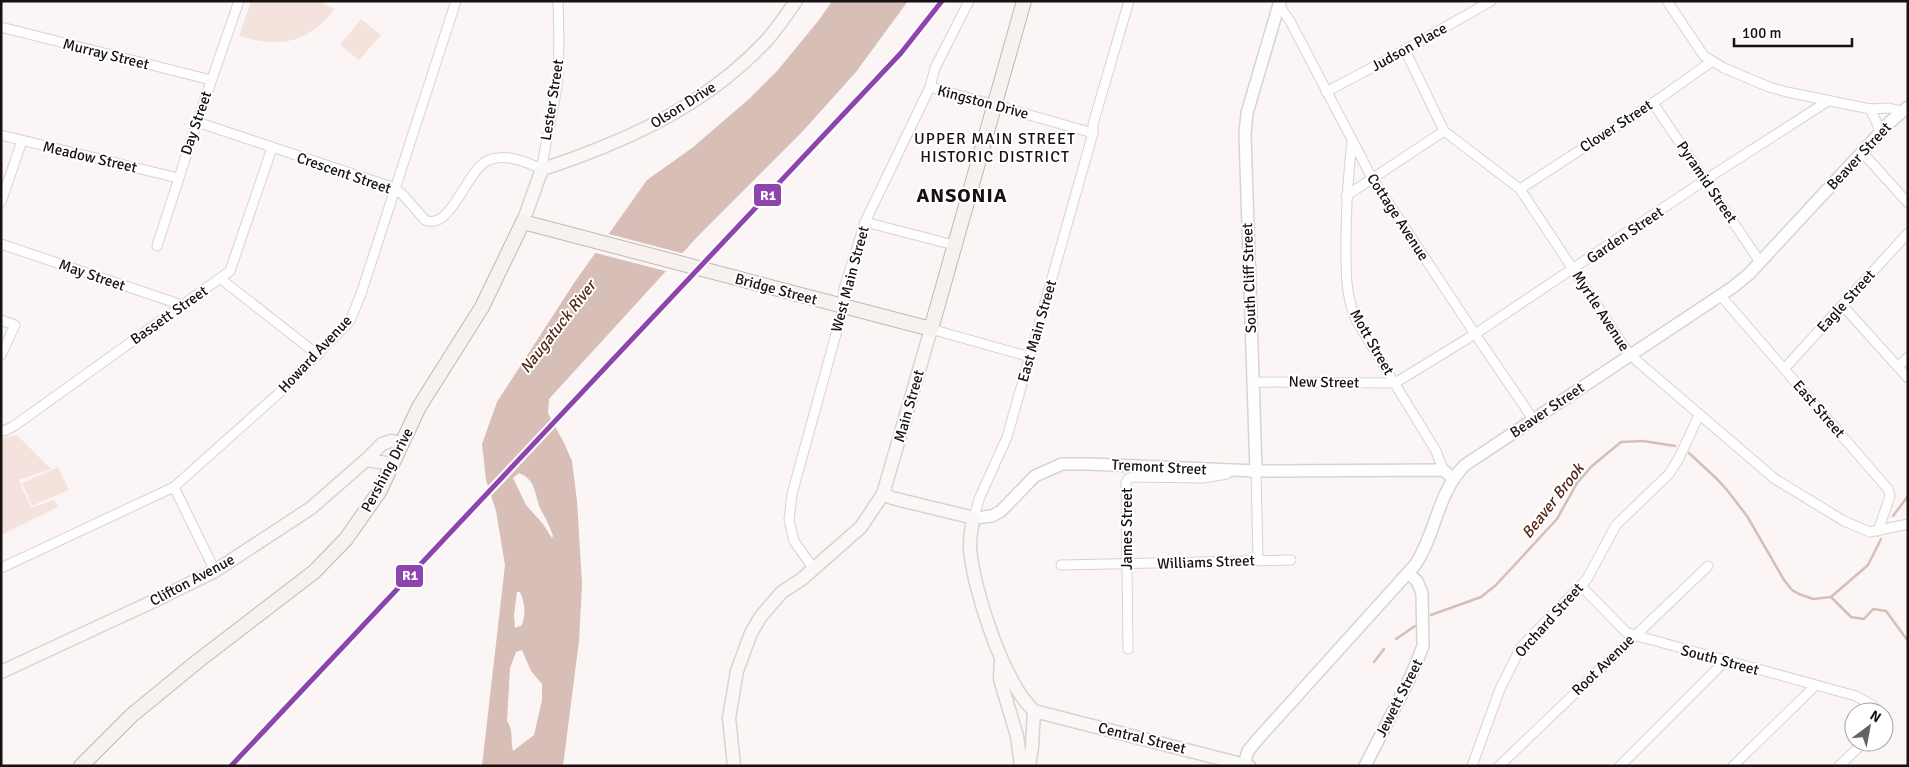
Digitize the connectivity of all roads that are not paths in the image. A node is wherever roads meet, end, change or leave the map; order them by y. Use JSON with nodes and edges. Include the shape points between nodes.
{"nodes":[{"id":1,"x":239,"y":1,"type":"edge"},
{"id":2,"x":456,"y":1,"type":"edge"},
{"id":3,"x":558,"y":1,"type":"edge"},
{"id":4,"x":796,"y":1,"type":"edge"},
{"id":5,"x":969,"y":1,"type":"edge"},
{"id":6,"x":1024,"y":1,"type":"edge"},
{"id":7,"x":1129,"y":1,"type":"edge"},
{"id":8,"x":1490,"y":1,"type":"edge"},
{"id":9,"x":1666,"y":1,"type":"edge"},
{"id":10,"x":1281,"y":3,"type":"edge"},
{"id":11,"x":1,"y":27,"type":"edge"},
{"id":12,"x":1405,"y":50,"type":"junction"},
{"id":13,"x":1711,"y":62,"type":"junction"},
{"id":14,"x":211,"y":80,"type":"junction"},
{"id":15,"x":930,"y":87,"type":"junction"},
{"id":16,"x":1326,"y":92,"type":"junction"},
{"id":17,"x":1828,"y":101,"type":"junction"},
{"id":18,"x":1653,"y":103,"type":"junction"},
{"id":19,"x":994,"y":105,"type":"junction"},
{"id":20,"x":1870,"y":109,"type":"junction"},
{"id":21,"x":1904,"y":109,"type":"edge"},
{"id":22,"x":197,"y":122,"type":"junction"},
{"id":23,"x":1444,"y":131,"type":"junction"},
{"id":24,"x":1093,"y":133,"type":"junction"},
{"id":25,"x":1880,"y":133,"type":"junction"},
{"id":26,"x":1,"y":135,"type":"edge"},
{"id":27,"x":22,"y":141,"type":"junction"},
{"id":28,"x":1352,"y":142,"type":"junction"},
{"id":29,"x":272,"y":148,"type":"junction"},
{"id":30,"x":1862,"y":152,"type":"junction"},
{"id":31,"x":542,"y":169,"type":"junction"},
{"id":32,"x":178,"y":178,"type":"junction"},
{"id":33,"x":1372,"y":178,"type":"junction"},
{"id":34,"x":1705,"y":180,"type":"junction"},
{"id":35,"x":395,"y":188,"type":"junction"},
{"id":36,"x":1520,"y":190,"type":"junction"},
{"id":37,"x":1346,"y":196,"type":"junction"},
{"id":38,"x":1,"y":202,"type":"edge"},
{"id":39,"x":1908,"y":203,"type":"edge"},
{"id":40,"x":523,"y":222,"type":"junction"},
{"id":41,"x":865,"y":222,"type":"junction"},
{"id":42,"x":1908,"y":233,"type":"edge"},
{"id":43,"x":1,"y":244,"type":"edge"},
{"id":44,"x":954,"y":245,"type":"junction"},
{"id":45,"x":157,"y":246,"type":"dead end"},
{"id":46,"x":1760,"y":262,"type":"junction"},
{"id":47,"x":1574,"y":269,"type":"junction"},
{"id":48,"x":221,"y":279,"type":"junction"},
{"id":49,"x":1721,"y":296,"type":"junction"},
{"id":50,"x":182,"y":305,"type":"junction"},
{"id":51,"x":842,"y":306,"type":"junction"},
{"id":52,"x":1843,"y":306,"type":"junction"},
{"id":53,"x":1,"y":320,"type":"edge"},
{"id":54,"x":931,"y":329,"type":"junction"},
{"id":55,"x":1475,"y":334,"type":"junction"},
{"id":56,"x":1,"y":355,"type":"edge"},
{"id":57,"x":318,"y":355,"type":"junction"},
{"id":58,"x":1630,"y":355,"type":"junction"},
{"id":59,"x":1030,"y":357,"type":"junction"},
{"id":60,"x":1908,"y":357,"type":"edge"},
{"id":61,"x":1898,"y":367,"type":"junction"},
{"id":62,"x":1784,"y":369,"type":"junction"},
{"id":63,"x":1908,"y":378,"type":"edge"},
{"id":64,"x":1252,"y":382,"type":"junction"},
{"id":65,"x":1395,"y":383,"type":"junction"},
{"id":66,"x":1699,"y":415,"type":"junction"},
{"id":67,"x":1533,"y":419,"type":"junction"},
{"id":68,"x":1,"y":430,"type":"edge"},
{"id":69,"x":403,"y":443,"type":"junction"},
{"id":70,"x":366,"y":460,"type":"junction"},
{"id":71,"x":393,"y":464,"type":"junction"},
{"id":72,"x":1443,"y":470,"type":"junction"},
{"id":73,"x":1256,"y":471,"type":"junction"},
{"id":74,"x":1453,"y":478,"type":"junction"},
{"id":75,"x":174,"y":487,"type":"junction"},
{"id":76,"x":884,"y":494,"type":"junction"},
{"id":77,"x":974,"y":518,"type":"junction"},
{"id":78,"x":1908,"y":524,"type":"edge"},
{"id":79,"x":1878,"y":531,"type":"junction"},
{"id":80,"x":1258,"y":560,"type":"junction"},
{"id":81,"x":1291,"y":560,"type":"dead end"},
{"id":82,"x":1127,"y":565,"type":"junction"},
{"id":83,"x":1061,"y":566,"type":"dead end"},
{"id":84,"x":1708,"y":566,"type":"dead end"},
{"id":85,"x":1,"y":568,"type":"edge"},
{"id":86,"x":813,"y":568,"type":"junction"},
{"id":87,"x":215,"y":571,"type":"junction"},
{"id":88,"x":1408,"y":573,"type":"junction"},
{"id":89,"x":1581,"y":586,"type":"junction"},
{"id":90,"x":1634,"y":635,"type":"junction"},
{"id":91,"x":1128,"y":649,"type":"dead end"},
{"id":92,"x":1002,"y":658,"type":"junction"},
{"id":93,"x":1724,"y":661,"type":"junction"},
{"id":94,"x":1,"y":672,"type":"edge"},
{"id":95,"x":1815,"y":686,"type":"junction"},
{"id":96,"x":1867,"y":702,"type":"edge"},
{"id":97,"x":1034,"y":711,"type":"junction"},
{"id":98,"x":1017,"y":736,"type":"junction"},
{"id":99,"x":1854,"y":752,"type":"edge"},
{"id":100,"x":1247,"y":765,"type":"edge"},
{"id":101,"x":82,"y":766,"type":"edge"},
{"id":102,"x":734,"y":766,"type":"edge"},
{"id":103,"x":1020,"y":766,"type":"edge"},
{"id":104,"x":1028,"y":766,"type":"edge"},
{"id":105,"x":1365,"y":766,"type":"edge"},
{"id":106,"x":1472,"y":766,"type":"edge"},
{"id":107,"x":1499,"y":766,"type":"edge"},
{"id":108,"x":1620,"y":766,"type":"edge"},
{"id":109,"x":1733,"y":766,"type":"edge"},
{"id":110,"x":1839,"y":766,"type":"edge"}],
"edges":[{"from":1,"to":14,"type":"street","name":"Day Street"},
{"from":2,"to":35,"type":"street","name":"Howard Avenue"},
{"from":3,"to":31,"type":"street","name":"Lester Street","via":[[557,86]]},
{"from":4,"to":31,"type":"main road","name":"Olson Drive","via":[[767,40],[700,98],[622,139]]},
{"from":5,"to":15,"type":"street","name":"West Main Street","via":[[935,68]]},
{"from":6,"to":19,"type":"main road","name":"Main Street"},
{"from":7,"to":24,"type":"street","name":"East Main Street"},
{"from":8,"to":12,"type":"street","name":"Judson Place"},
{"from":9,"to":13,"type":"street","via":[[1698,50]]},
{"from":10,"to":16,"type":"street","name":"Cottage Avenue"},
{"from":10,"to":64,"type":"street","name":"South Cliff Street","via":[[1246,113]]},
{"from":11,"to":14,"type":"street","name":"Murray Street"},
{"from":12,"to":16,"type":"street","name":"Judson Place"},
{"from":12,"to":23,"type":"street","name":"Myrtle Avenue"},
{"from":13,"to":17,"type":"street","via":[[1769,87]]},
{"from":13,"to":18,"type":"street","name":"Clover Street"},
{"from":14,"to":22,"type":"street","name":"Day Street"},
{"from":15,"to":19,"type":"street","name":"Kingston Drive"},
{"from":15,"to":41,"type":"street","name":"West Main Street"},
{"from":16,"to":28,"type":"street","name":"Cottage Avenue"},
{"from":17,"to":20,"type":"street"},
{"from":17,"to":34,"type":"street","name":"Garden Street"},
{"from":18,"to":34,"type":"street","name":"Pyramid Street"},
{"from":18,"to":36,"type":"street","name":"Clover Street"},
{"from":19,"to":24,"type":"street","name":"Kingston Drive"},
{"from":19,"to":44,"type":"main road","name":"Main Street"},
{"from":20,"to":21,"type":"street"},
{"from":20,"to":25,"type":"street"},
{"from":21,"to":25,"type":"street","name":"Beaver Street"},
{"from":22,"to":29,"type":"street","name":"Crescent Street"},
{"from":22,"to":32,"type":"street","name":"Day Street"},
{"from":23,"to":33,"type":"street"},
{"from":23,"to":36,"type":"street","name":"Myrtle Avenue"},
{"from":24,"to":59,"type":"street","name":"East Main Street"},
{"from":25,"to":30,"type":"street","name":"Beaver Street"},
{"from":26,"to":27,"type":"street","name":"Meadow Street"},
{"from":27,"to":32,"type":"street","name":"Meadow Street"},
{"from":27,"to":38,"type":"street"},
{"from":28,"to":33,"type":"street","name":"Cottage Avenue"},
{"from":28,"to":37,"type":"street","name":"Mott Street"},
{"from":29,"to":35,"type":"street","name":"Crescent Street"},
{"from":29,"to":48,"type":"street","name":"Bassett Street","via":[[230,271]]},
{"from":30,"to":39,"type":"street"},
{"from":30,"to":46,"type":"street","name":"Beaver Street"},
{"from":31,"to":35,"type":"street","name":"Crescent Street","via":[[507,158],[488,160],[476,170],[449,212],[436,222],[425,220]]},
{"from":31,"to":40,"type":"main road","name":"Pershing Drive"},
{"from":32,"to":45,"type":"street","name":"Day Street"},
{"from":33,"to":37,"type":"street"},
{"from":33,"to":55,"type":"street","name":"Cottage Avenue"},
{"from":34,"to":46,"type":"street","name":"Pyramid Street"},
{"from":34,"to":47,"type":"street","name":"Garden Street"},
{"from":35,"to":57,"type":"street","name":"Howard Avenue","via":[[355,312]]},
{"from":36,"to":47,"type":"street","name":"Myrtle Avenue"},
{"from":37,"to":65,"type":"street","name":"Mott Street","via":[[1346,284],[1350,308]]},
{"from":40,"to":51,"type":"main road","name":"Bridge Street"},
{"from":40,"to":69,"type":"main road","name":"Pershing Drive","via":[[482,307],[419,407]]},
{"from":41,"to":44,"type":"street"},
{"from":41,"to":51,"type":"street","name":"West Main Street","via":[[844,289]]},
{"from":42,"to":52,"type":"street","name":"Eagle Street"},
{"from":43,"to":50,"type":"street","name":"May Street"},
{"from":44,"to":54,"type":"main road","name":"Main Street"},
{"from":46,"to":49,"type":"street","name":"Beaver Street"},
{"from":47,"to":55,"type":"street","name":"Garden Street"},
{"from":47,"to":58,"type":"street","name":"Myrtle Avenue"},
{"from":48,"to":50,"type":"street","name":"Bassett Street"},
{"from":48,"to":57,"type":"street"},
{"from":49,"to":58,"type":"street","name":"Beaver Street"},
{"from":49,"to":62,"type":"street","name":"East Street"},
{"from":50,"to":68,"type":"street","name":"Bassett Street","via":[[14,426],[4,432]]},
{"from":51,"to":54,"type":"main road","name":"Bridge Street"},
{"from":51,"to":86,"type":"street","name":"West Main Street","via":[[792,494],[789,520],[794,541]]},
{"from":52,"to":61,"type":"street"},
{"from":52,"to":62,"type":"street","name":"Eagle Street"},
{"from":53,"to":56,"type":"street","via":[[15,325]]},
{"from":54,"to":59,"type":"street","name":"Bridge Street"},
{"from":54,"to":76,"type":"main road","name":"Main Street"},
{"from":55,"to":65,"type":"street","name":"Garden Street"},
{"from":55,"to":67,"type":"street","name":"Cottage Avenue"},
{"from":57,"to":75,"type":"street","name":"Howard Avenue"},
{"from":58,"to":66,"type":"street","name":"Myrtle Avenue"},
{"from":58,"to":67,"type":"street","name":"Beaver Street"},
{"from":59,"to":77,"type":"street","name":"East Main Street","via":[[1007,437],[979,499]]},
{"from":60,"to":61,"type":"street"},
{"from":61,"to":63,"type":"street"},
{"from":62,"to":79,"type":"street","name":"East Street","via":[[1888,489],[1890,496]]},
{"from":64,"to":65,"type":"street","name":"New Street"},
{"from":64,"to":73,"type":"street","name":"South Cliff Street"},
{"from":65,"to":72,"type":"street","name":"Mott Street","via":[[1436,451]]},
{"from":66,"to":79,"type":"street","name":"Myrtle Avenue","via":[[1775,479],[1858,528]]},
{"from":66,"to":89,"type":"street","name":"Orchard Street","via":[[1669,474],[1616,525]]},
{"from":67,"to":74,"type":"street","name":"Beaver Street","via":[[1465,465]]},
{"from":69,"to":70,"type":"main road","name":"Clifton Avenue","via":[[386,442]]},
{"from":69,"to":71,"type":"main road","name":"Pershing Drive"},
{"from":70,"to":71,"type":"main road"},
{"from":70,"to":87,"type":"main road","name":"Clifton Avenue","via":[[311,508]]},
{"from":71,"to":101,"type":"main road","name":"Pershing Drive","via":[[374,500],[346,539],[314,572],[132,715]]},
{"from":72,"to":73,"type":"street","name":"Tremont Street"},
{"from":72,"to":74,"type":"street"},
{"from":73,"to":77,"type":"street","name":"Tremont Street","via":[[1062,464],[1035,476],[1001,511],[992,516]]},
{"from":73,"to":80,"type":"street","name":"South Cliff Street"},
{"from":73,"to":82,"type":"street","name":"James Street","via":[[1203,478],[1128,479]]},
{"from":74,"to":88,"type":"street","name":"Beaver Street","via":[[1423,552]]},
{"from":75,"to":85,"type":"street","name":"Howard Avenue"},
{"from":75,"to":87,"type":"street"},
{"from":76,"to":77,"type":"main road","name":"Tremont Street"},
{"from":76,"to":86,"type":"main road","name":"Main Street","via":[[861,527]]},
{"from":77,"to":92,"type":"main road","name":"East Main Street","via":[[970,539],[972,566]]},
{"from":78,"to":79,"type":"street","name":"Myrtle Avenue"},
{"from":80,"to":81,"type":"street","name":"Williams Street"},
{"from":80,"to":82,"type":"street","name":"Williams Street"},
{"from":82,"to":83,"type":"street","name":"Williams Street"},
{"from":82,"to":91,"type":"street","name":"James Street"},
{"from":84,"to":90,"type":"street","name":"Root Avenue"},
{"from":86,"to":102,"type":"main road","name":"Main Street","via":[[782,592],[751,633],[737,670],[729,718]]},
{"from":87,"to":94,"type":"main road","name":"Clifton Avenue"},
{"from":88,"to":100,"type":"street","name":"Beaver Street","via":[[1257,740],[1248,751]]},
{"from":88,"to":105,"type":"street","name":"Jewett Street","via":[[1422,593],[1423,646]]},
{"from":89,"to":90,"type":"street","name":"South Street","via":[[1626,632]]},
{"from":89,"to":106,"type":"street","name":"Orchard Street","via":[[1515,656]]},
{"from":90,"to":93,"type":"street","name":"South Street"},
{"from":90,"to":107,"type":"street","name":"Root Avenue"},
{"from":92,"to":97,"type":"main road","name":"East Main Street","via":[[1021,696]]},
{"from":92,"to":98,"type":"main road","name":"East Main Street","via":[[1000,679]]},
{"from":93,"to":95,"type":"street","name":"South Street"},
{"from":93,"to":108,"type":"street"},
{"from":95,"to":96,"type":"street","name":"South Street"},
{"from":95,"to":109,"type":"street"},
{"from":97,"to":98,"type":"main road"},
{"from":97,"to":100,"type":"main road","name":"Central Street"},
{"from":97,"to":104,"type":"main road"},
{"from":98,"to":103,"type":"main road","name":"East Main Street"},
{"from":99,"to":110,"type":"street"}]}
